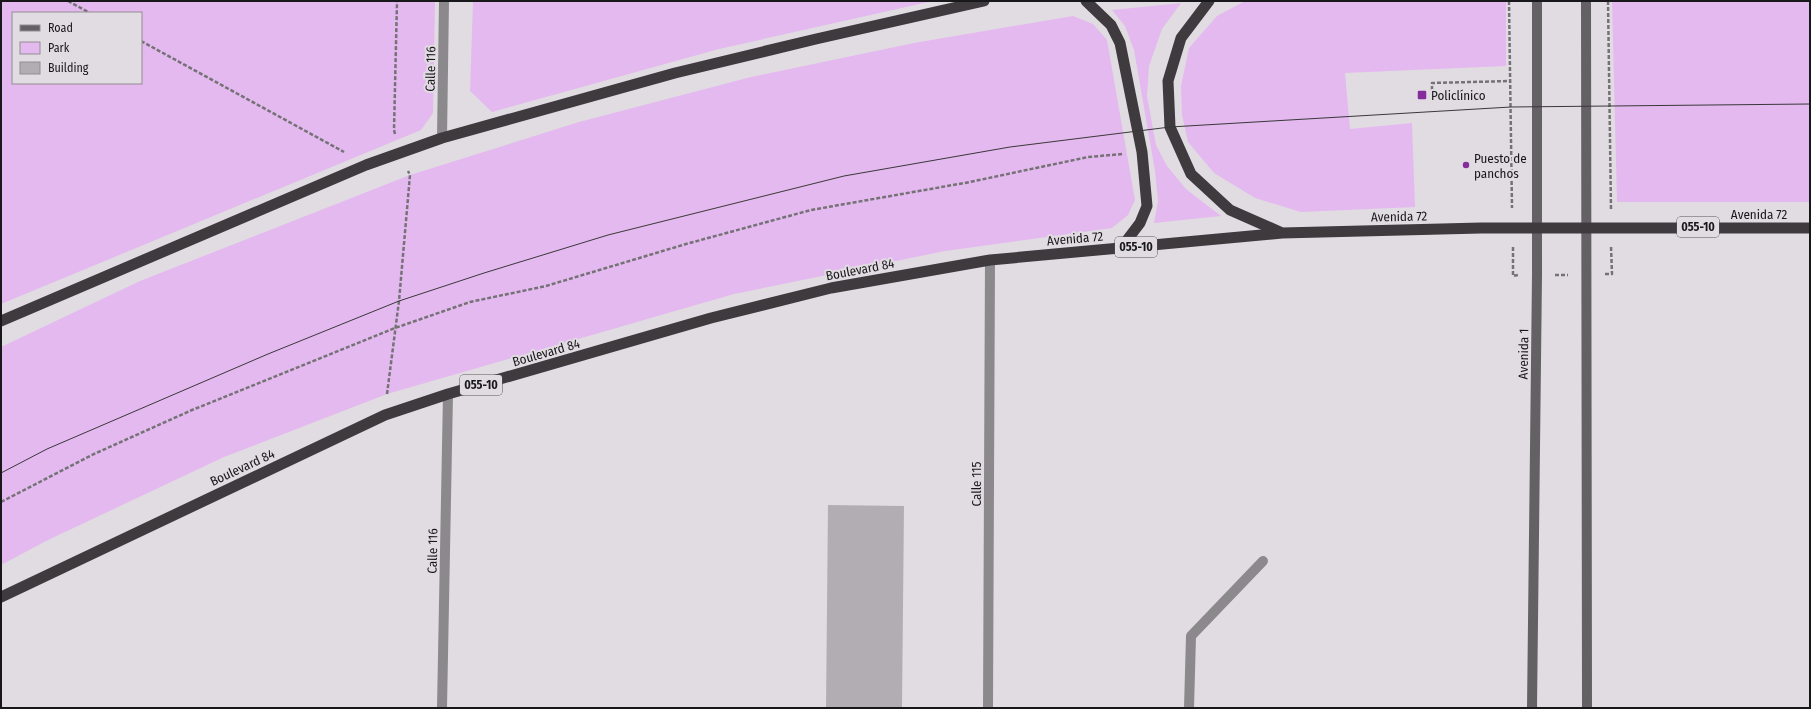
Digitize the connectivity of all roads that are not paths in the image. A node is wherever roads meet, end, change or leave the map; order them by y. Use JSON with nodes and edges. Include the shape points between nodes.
{"nodes":[{"id":1,"x":444,"y":1,"type":"edge"},
{"id":2,"x":984,"y":1,"type":"edge"},
{"id":3,"x":1086,"y":1,"type":"edge"},
{"id":4,"x":1209,"y":1,"type":"edge"},
{"id":5,"x":1537,"y":1,"type":"edge"},
{"id":6,"x":1586,"y":1,"type":"edge"},
{"id":7,"x":442,"y":138,"type":"junction"},
{"id":8,"x":1537,"y":227,"type":"junction"},
{"id":9,"x":1586,"y":227,"type":"junction"},
{"id":10,"x":1810,"y":228,"type":"edge"},
{"id":11,"x":1282,"y":233,"type":"junction"},
{"id":12,"x":1121,"y":248,"type":"junction"},
{"id":13,"x":990,"y":260,"type":"junction"},
{"id":14,"x":1,"y":321,"type":"edge"},
{"id":15,"x":448,"y":394,"type":"junction"},
{"id":16,"x":1263,"y":561,"type":"dead end"},
{"id":17,"x":1,"y":597,"type":"edge"},
{"id":18,"x":442,"y":708,"type":"edge"},
{"id":19,"x":988,"y":708,"type":"edge"},
{"id":20,"x":1189,"y":708,"type":"edge"},
{"id":21,"x":1532,"y":708,"type":"edge"},
{"id":22,"x":1586,"y":708,"type":"edge"}],
"edges":[{"from":1,"to":7,"type":"street","name":"Calle 116"},
{"from":2,"to":7,"type":"highway","via":[[683,71]]},
{"from":3,"to":12,"type":"highway","via":[[1111,25],[1120,44],[1142,152],[1147,206],[1140,223]]},
{"from":4,"to":11,"type":"highway","via":[[1181,38],[1168,81],[1170,127],[1191,174],[1230,210]]},
{"from":5,"to":8,"type":"main road","name":"Avenida 1"},
{"from":6,"to":9,"type":"main road"},
{"from":7,"to":14,"type":"highway","via":[[366,165]]},
{"from":8,"to":9,"type":"highway","name":"Avenida 72","number":"055-10"},
{"from":8,"to":11,"type":"highway","name":"Avenida 72","number":"055-10"},
{"from":8,"to":21,"type":"main road","name":"Avenida 1"},
{"from":9,"to":10,"type":"highway","name":"Avenida 72","number":"055-10"},
{"from":9,"to":22,"type":"main road"},
{"from":11,"to":12,"type":"highway","name":"Avenida 72","number":"055-10"},
{"from":12,"to":13,"type":"highway","name":"Avenida 72","number":"055-10"},
{"from":13,"to":15,"type":"highway","name":"Boulevard 84","number":"055-10","via":[[831,288],[786,299]]},
{"from":13,"to":19,"type":"street","name":"Calle 115"},
{"from":15,"to":17,"type":"highway","name":"Boulevard 84","number":"055-10","via":[[385,415]]},
{"from":15,"to":18,"type":"street","name":"Calle 116"},
{"from":16,"to":20,"type":"street","via":[[1191,636]]}]}
